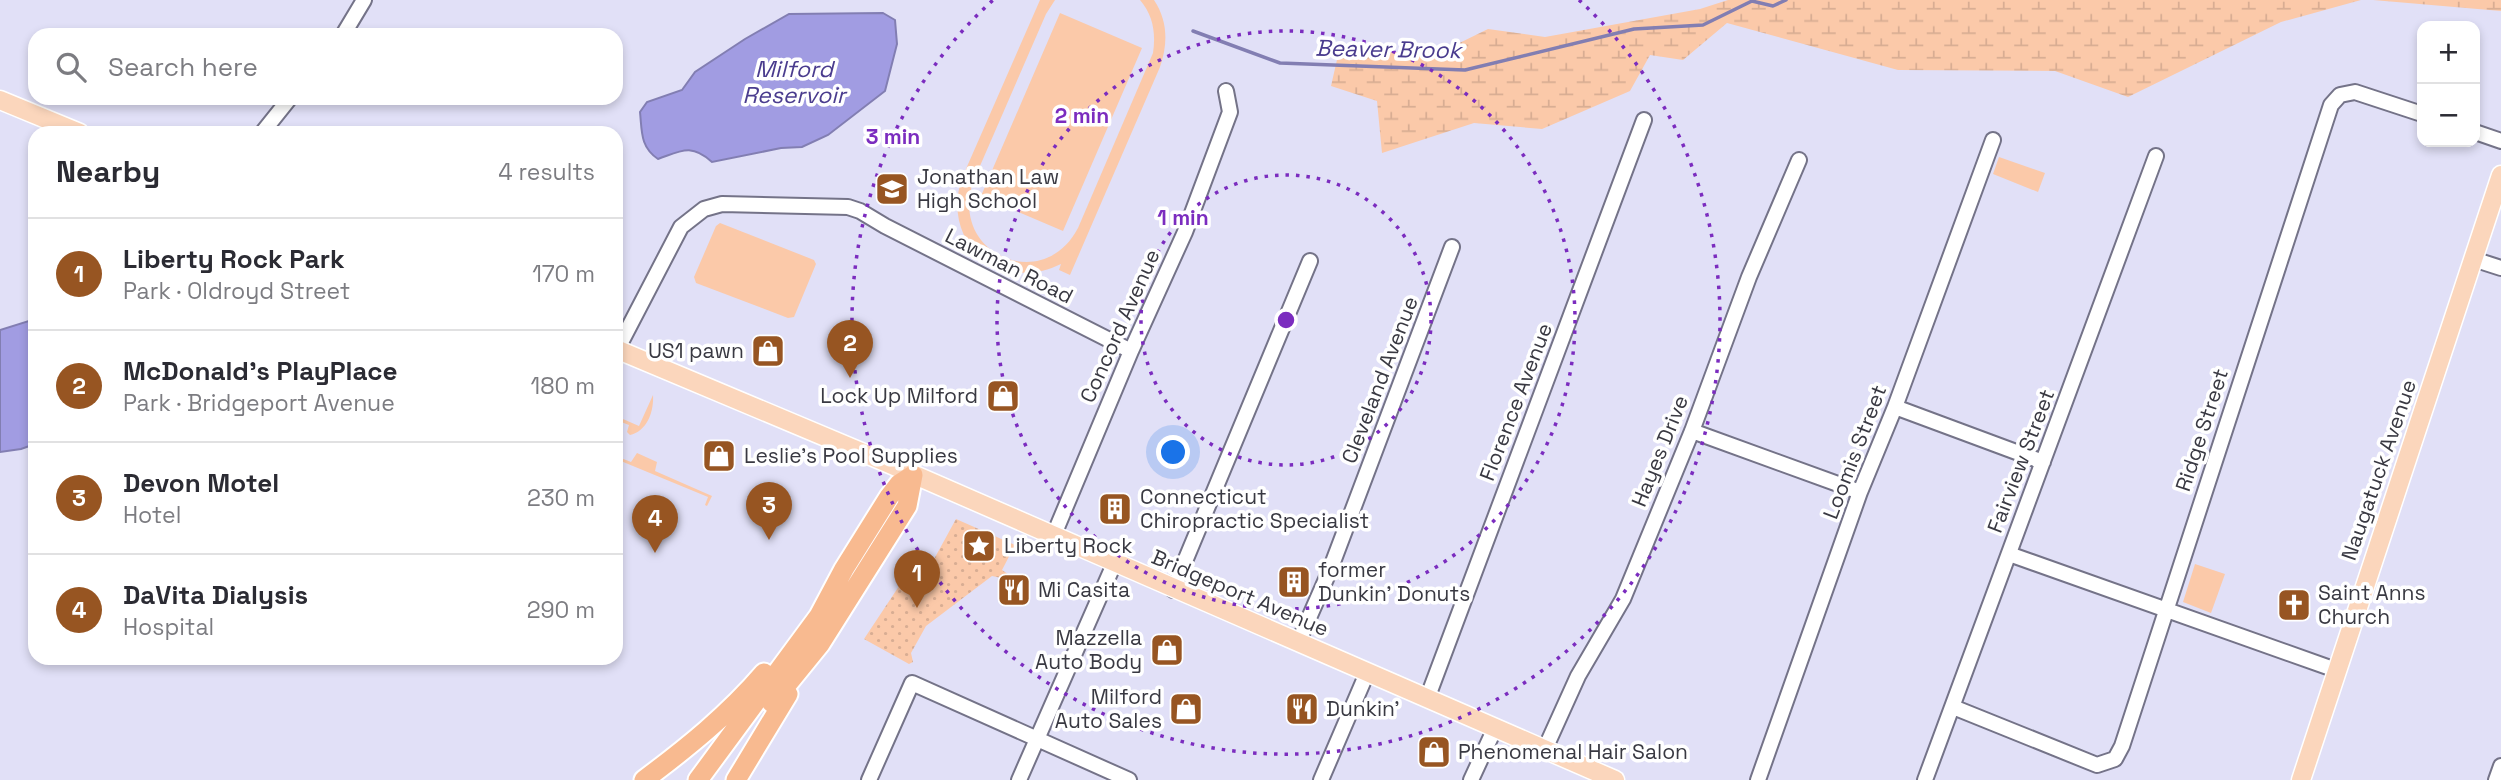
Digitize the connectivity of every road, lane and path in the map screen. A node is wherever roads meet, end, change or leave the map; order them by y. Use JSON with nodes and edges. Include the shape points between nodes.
{"nodes":[{"id":1,"x":364,"y":0,"type":"edge"},
{"id":2,"x":347,"y":28,"type":"edge"},
{"id":3,"x":1226,"y":91,"type":"dead end"},
{"id":4,"x":0,"y":100,"type":"edge"},
{"id":5,"x":284,"y":105,"type":"edge"},
{"id":6,"x":2417,"y":112,"type":"edge"},
{"id":7,"x":1644,"y":120,"type":"dead end"},
{"id":8,"x":63,"y":126,"type":"edge"},
{"id":9,"x":268,"y":126,"type":"edge"},
{"id":10,"x":2480,"y":134,"type":"edge"},
{"id":11,"x":1993,"y":140,"type":"dead end"},
{"id":12,"x":2501,"y":141,"type":"edge"},
{"id":13,"x":2156,"y":156,"type":"dead end"},
{"id":14,"x":1799,"y":160,"type":"dead end"},
{"id":15,"x":2501,"y":175,"type":"edge"},
{"id":16,"x":1452,"y":247,"type":"dead end"},
{"id":17,"x":2473,"y":259,"type":"junction"},
{"id":18,"x":1310,"y":261,"type":"dead end"},
{"id":19,"x":2501,"y":268,"type":"edge"},
{"id":20,"x":623,"y":338,"type":"edge"},
{"id":21,"x":1131,"y":351,"type":"junction"},
{"id":22,"x":623,"y":353,"type":"edge"},
{"id":23,"x":1895,"y":407,"type":"junction"},
{"id":24,"x":1692,"y":431,"type":"junction"},
{"id":25,"x":2043,"y":461,"type":"junction"},
{"id":26,"x":913,"y":475,"type":"junction"},
{"id":27,"x":1860,"y":492,"type":"junction"},
{"id":28,"x":1053,"y":537,"type":"junction"},
{"id":29,"x":2008,"y":554,"type":"junction"},
{"id":30,"x":1114,"y":564,"type":"junction"},
{"id":31,"x":844,"y":569,"type":"junction"},
{"id":32,"x":1174,"y":590,"type":"junction"},
{"id":33,"x":2165,"y":611,"type":"junction"},
{"id":34,"x":1298,"y":643,"type":"junction"},
{"id":35,"x":820,"y":644,"type":"junction"},
{"id":36,"x":2336,"y":670,"type":"junction"},
{"id":37,"x":1367,"y":673,"type":"junction"},
{"id":38,"x":1427,"y":699,"type":"junction"},
{"id":39,"x":1953,"y":707,"type":"junction"},
{"id":40,"x":1495,"y":728,"type":"junction"},
{"id":41,"x":1037,"y":739,"type":"junction"},
{"id":42,"x":1545,"y":749,"type":"junction"},
{"id":43,"x":2501,"y":766,"type":"edge"},
{"id":44,"x":644,"y":780,"type":"edge"},
{"id":45,"x":698,"y":780,"type":"edge"},
{"id":46,"x":710,"y":780,"type":"edge"},
{"id":47,"x":736,"y":780,"type":"edge"},
{"id":48,"x":869,"y":780,"type":"edge"},
{"id":49,"x":1018,"y":780,"type":"edge"},
{"id":50,"x":1129,"y":780,"type":"edge"},
{"id":51,"x":1321,"y":780,"type":"edge"},
{"id":52,"x":1471,"y":780,"type":"edge"},
{"id":53,"x":1615,"y":780,"type":"edge"},
{"id":54,"x":1758,"y":780,"type":"edge"},
{"id":55,"x":1925,"y":780,"type":"edge"},
{"id":56,"x":2301,"y":780,"type":"edge"},
{"id":57,"x":2497,"y":780,"type":"edge"}],
"edges":[{"from":1,"to":2,"type":"street"},
{"from":3,"to":21,"type":"street","name":"Concord Avenue","via":[[1230,112],[1185,232]]},
{"from":4,"to":8,"type":"main road"},
{"from":5,"to":9,"type":"street"},
{"from":6,"to":33,"type":"street","name":"Ridge Street","via":[[2349,92],[2336,98],[2328,112]]},
{"from":7,"to":38,"type":"street","name":"Florence Avenue"},
{"from":10,"to":12,"type":"street"},
{"from":11,"to":23,"type":"street","name":"Loomis Street"},
{"from":13,"to":25,"type":"street","name":"Fairview Street"},
{"from":14,"to":24,"type":"street","name":"Hayes Drive","via":[[1749,277]]},
{"from":15,"to":17,"type":"main road","name":"Naugatuck Avenue"},
{"from":16,"to":34,"type":"street","name":"Cleveland Avenue"},
{"from":17,"to":19,"type":"street"},
{"from":17,"to":36,"type":"main road","name":"Naugatuck Avenue"},
{"from":18,"to":32,"type":"street"},
{"from":20,"to":21,"type":"street","name":"Lawman Road","via":[[681,227],[704,209],[722,204],[848,207]]},
{"from":21,"to":28,"type":"street","name":"Concord Avenue"},
{"from":22,"to":26,"type":"main road","name":"Bridgeport Avenue"},
{"from":23,"to":25,"type":"street"},
{"from":23,"to":27,"type":"street","name":"Loomis Street"},
{"from":24,"to":27,"type":"street"},
{"from":24,"to":42,"type":"street","name":"Hayes Drive","via":[[1623,598],[1578,676]]},
{"from":25,"to":29,"type":"street","name":"Fairview Street"},
{"from":26,"to":28,"type":"main road","name":"Bridgeport Avenue"},
{"from":26,"to":31,"type":"highway","via":[[889,497]]},
{"from":26,"to":35,"type":"highway","via":[[907,506]]},
{"from":27,"to":54,"type":"street","name":"Loomis Street"},
{"from":28,"to":30,"type":"main road","name":"Bridgeport Avenue"},
{"from":29,"to":33,"type":"street"},
{"from":29,"to":39,"type":"street","name":"Fairview Street"},
{"from":30,"to":32,"type":"main road","name":"Bridgeport Avenue"},
{"from":30,"to":41,"type":"street"},
{"from":31,"to":44,"type":"highway","via":[[749,691],[699,738]]},
{"from":31,"to":45,"type":"highway","via":[[819,616]]},
{"from":32,"to":34,"type":"main road","name":"Bridgeport Avenue"},
{"from":33,"to":36,"type":"street"},
{"from":33,"to":39,"type":"street","name":"Ridge Street","via":[[2115,759],[2097,765]]},
{"from":34,"to":37,"type":"main road","name":"Bridgeport Avenue"},
{"from":35,"to":46,"type":"highway"},
{"from":35,"to":47,"type":"highway"},
{"from":36,"to":56,"type":"main road","name":"Naugatuck Avenue"},
{"from":37,"to":38,"type":"main road","name":"Bridgeport Avenue"},
{"from":37,"to":51,"type":"street"},
{"from":38,"to":40,"type":"main road","name":"Bridgeport Avenue"},
{"from":39,"to":55,"type":"street","name":"Fairview Street"},
{"from":40,"to":42,"type":"main road","name":"Bridgeport Avenue"},
{"from":40,"to":52,"type":"street"},
{"from":41,"to":48,"type":"street","via":[[912,683]]},
{"from":41,"to":49,"type":"street"},
{"from":41,"to":50,"type":"street"},
{"from":42,"to":53,"type":"main road","name":"Bridgeport Avenue"},
{"from":43,"to":57,"type":"street"}]}
